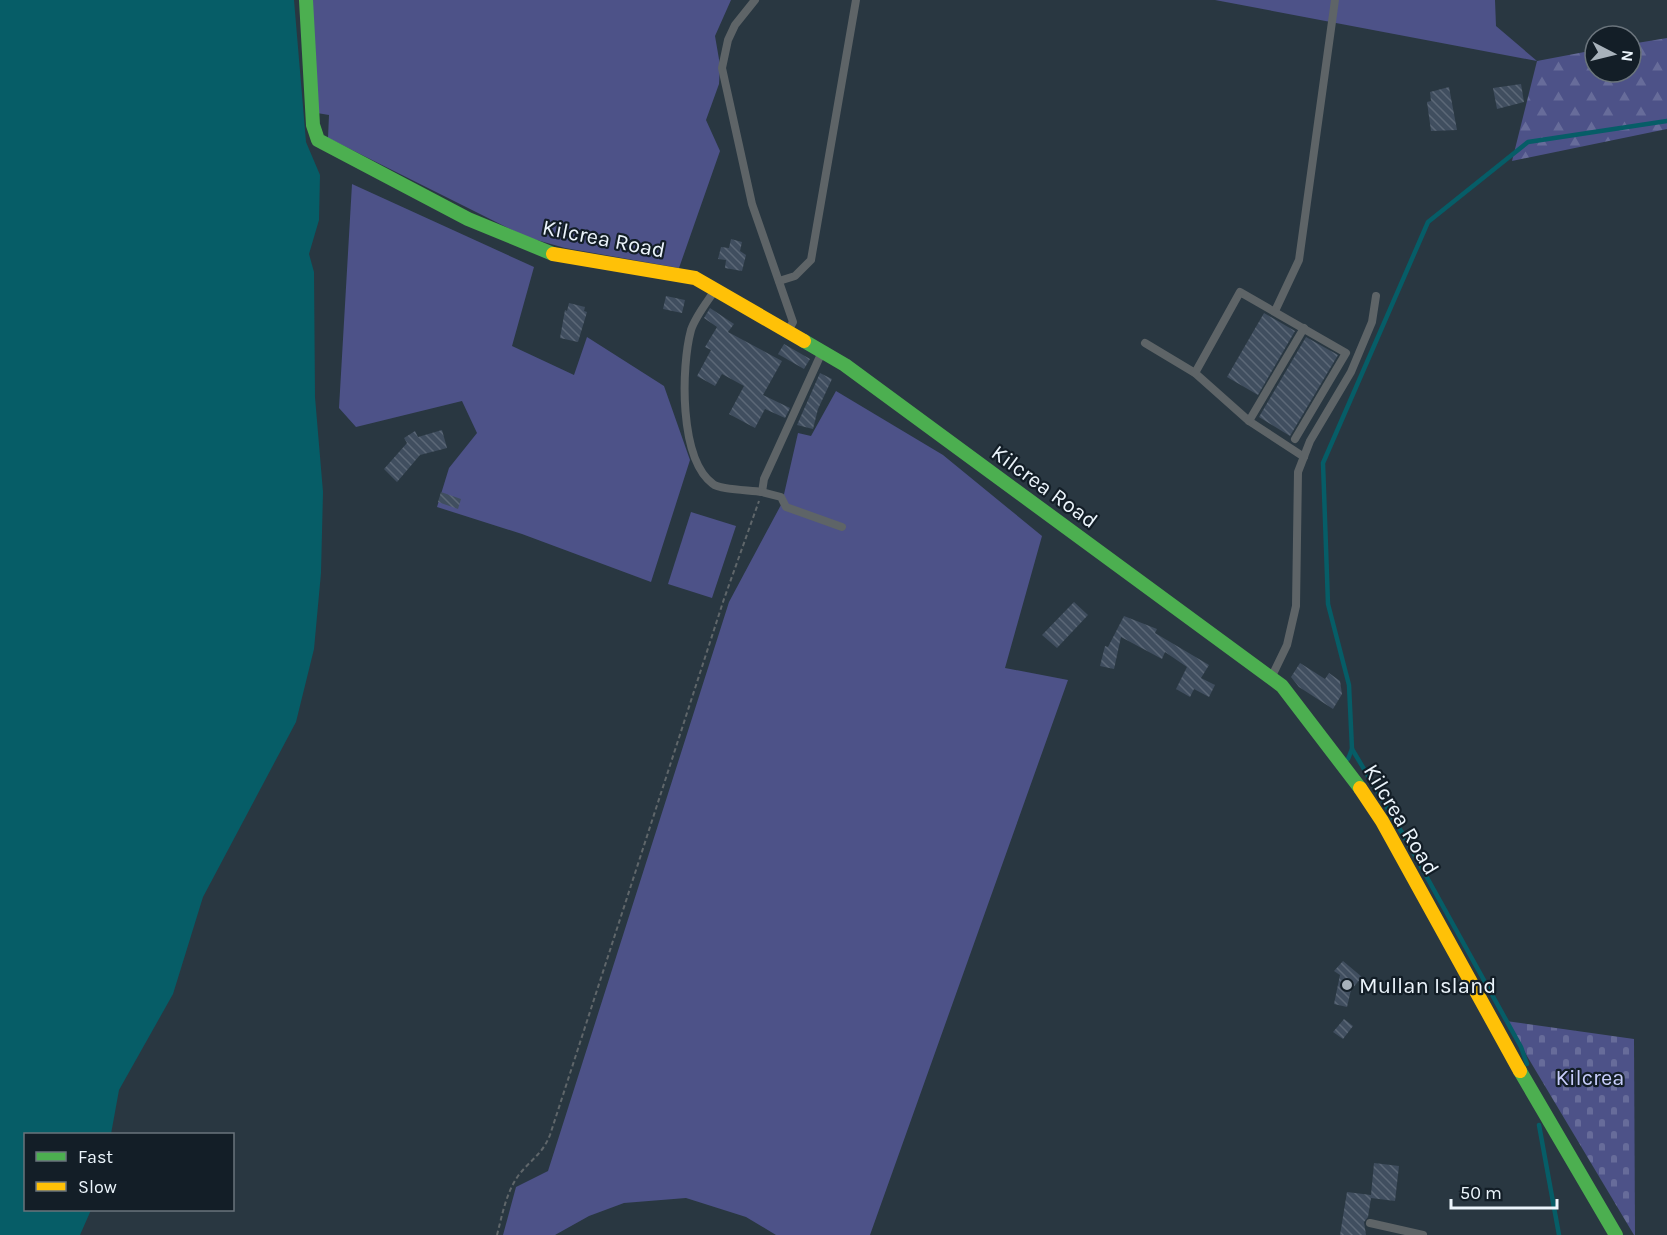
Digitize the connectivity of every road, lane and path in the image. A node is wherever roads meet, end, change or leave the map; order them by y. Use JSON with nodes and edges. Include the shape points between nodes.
{"nodes":[{"id":1,"x":306,"y":0,"type":"edge"},
{"id":2,"x":755,"y":0,"type":"edge"},
{"id":3,"x":856,"y":0,"type":"edge"},
{"id":4,"x":1335,"y":0,"type":"edge"},
{"id":5,"x":779,"y":281,"type":"junction"},
{"id":6,"x":715,"y":289,"type":"junction"},
{"id":7,"x":1376,"y":296,"type":"dead end"},
{"id":8,"x":1275,"y":311,"type":"junction"},
{"id":9,"x":1304,"y":328,"type":"junction"},
{"id":10,"x":787,"y":332,"type":"junction"},
{"id":11,"x":1145,"y":343,"type":"dead end"},
{"id":12,"x":822,"y":352,"type":"junction"},
{"id":13,"x":1195,"y":373,"type":"junction"},
{"id":14,"x":1249,"y":421,"type":"junction"},
{"id":15,"x":1295,"y":439,"type":"dead end"},
{"id":16,"x":1304,"y":457,"type":"junction"},
{"id":17,"x":762,"y":492,"type":"junction"},
{"id":18,"x":842,"y":527,"type":"dead end"},
{"id":19,"x":1271,"y":677,"type":"junction"},
{"id":20,"x":1370,"y":1223,"type":"dead end"},
{"id":21,"x":497,"y":1235,"type":"edge"},
{"id":22,"x":1423,"y":1235,"type":"edge"},
{"id":23,"x":1616,"y":1235,"type":"edge"}],
"edges":[{"from":1,"to":6,"type":"street","name":"Kilcrea Road","via":[[312,125],[318,140],[468,219],[548,253],[695,278]]},
{"from":2,"to":5,"type":"lane","via":[[735,25],[722,68],[752,204]]},
{"from":3,"to":5,"type":"lane","via":[[811,260],[795,276]]},
{"from":4,"to":8,"type":"lane","via":[[1299,260]]},
{"from":5,"to":10,"type":"lane","via":[[793,321]]},
{"from":6,"to":10,"type":"street","name":"Kilcrea Road"},
{"from":6,"to":17,"type":"lane","via":[[692,328],[685,375],[687,429],[700,472],[714,486]]},
{"from":7,"to":16,"type":"lane","via":[[1372,322],[1351,372]]},
{"from":8,"to":9,"type":"lane"},
{"from":8,"to":13,"type":"lane","via":[[1240,292]]},
{"from":9,"to":14,"type":"lane"},
{"from":9,"to":15,"type":"lane","via":[[1346,353]]},
{"from":10,"to":12,"type":"street","name":"Kilcrea Road"},
{"from":11,"to":13,"type":"lane"},
{"from":12,"to":17,"type":"lane","via":[[764,479]]},
{"from":12,"to":19,"type":"street","name":"Kilcrea Road"},
{"from":13,"to":14,"type":"lane"},
{"from":14,"to":16,"type":"lane"},
{"from":16,"to":19,"type":"lane","via":[[1298,472],[1296,606],[1287,645]]},
{"from":17,"to":18,"type":"lane","via":[[781,497],[786,507]]},
{"from":17,"to":21,"type":"path","via":[[550,1135],[543,1152],[517,1178]]},
{"from":19,"to":23,"type":"street","name":"Kilcrea Road","via":[[1338,757],[1382,821],[1494,1026]]},
{"from":20,"to":22,"type":"lane"}]}
